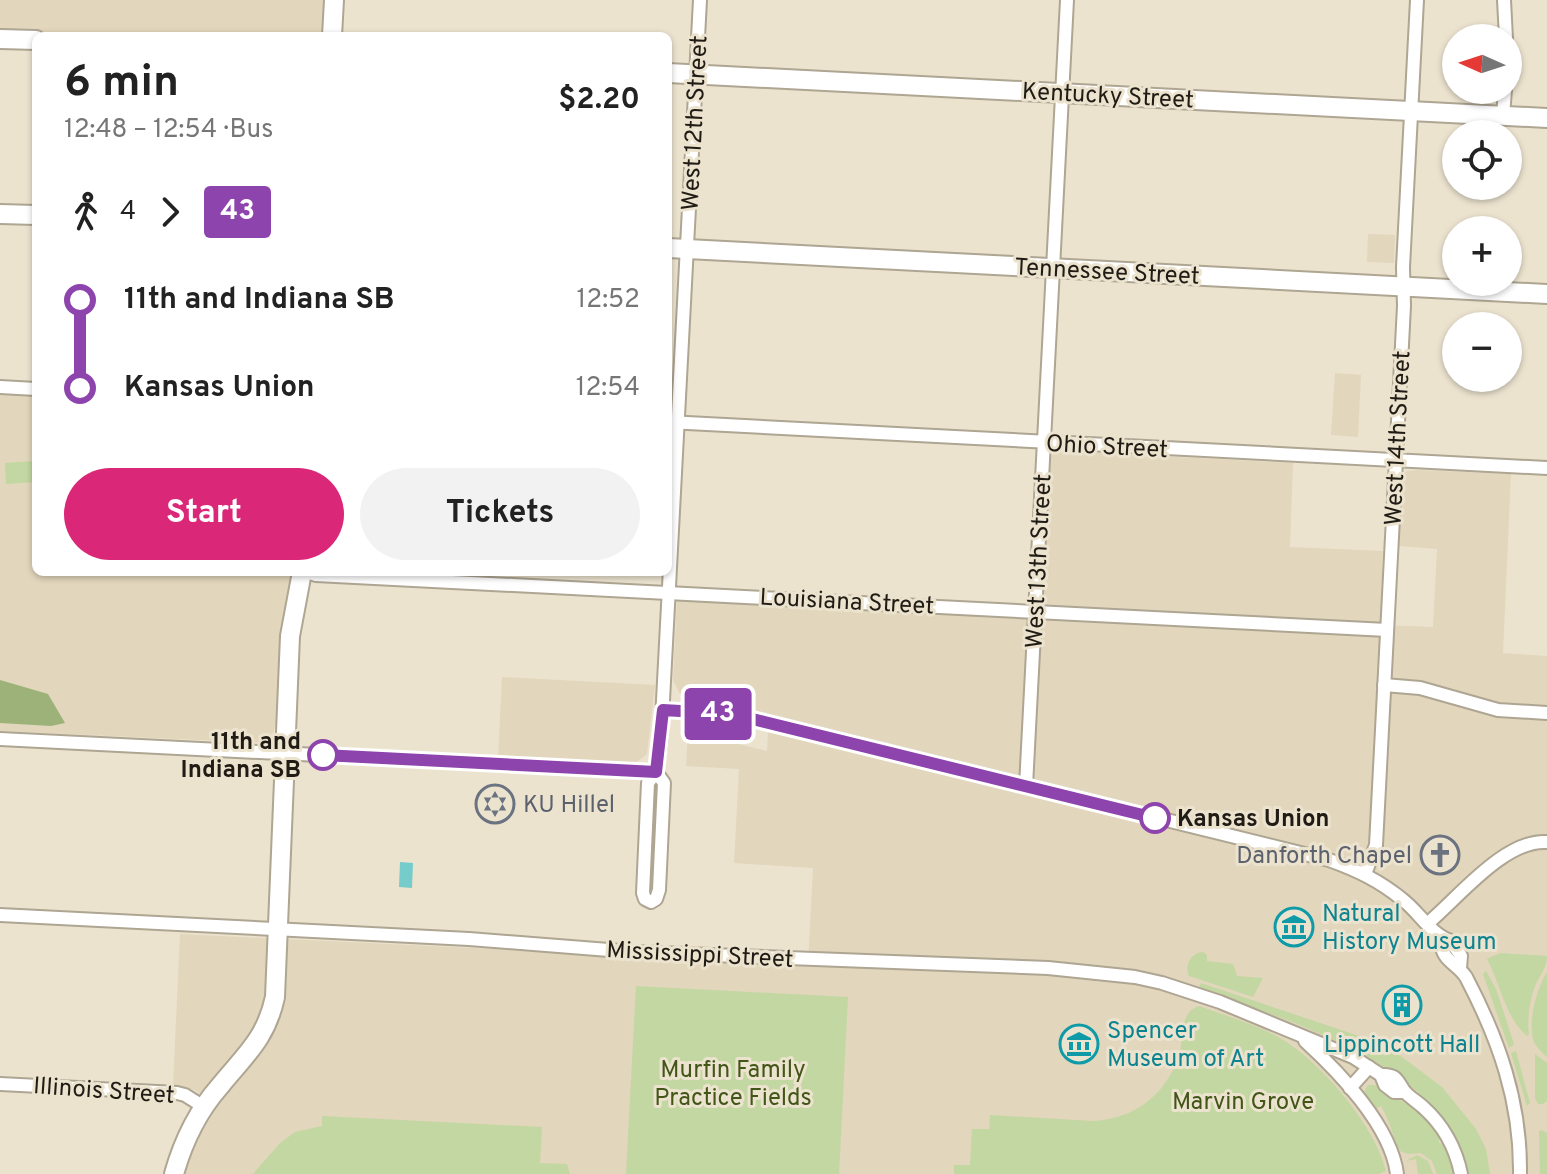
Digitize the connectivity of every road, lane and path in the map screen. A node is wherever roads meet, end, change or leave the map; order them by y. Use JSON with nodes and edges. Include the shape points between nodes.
{"nodes":[{"id":1,"x":334,"y":0,"type":"edge"},
{"id":2,"x":700,"y":0,"type":"edge"},
{"id":3,"x":1067,"y":0,"type":"edge"},
{"id":4,"x":1417,"y":0,"type":"edge"},
{"id":5,"x":1504,"y":0,"type":"edge"},
{"id":6,"x":1505,"y":24,"type":"edge"},
{"id":7,"x":332,"y":32,"type":"edge"},
{"id":8,"x":0,"y":39,"type":"edge"},
{"id":9,"x":32,"y":40,"type":"edge"},
{"id":10,"x":672,"y":73,"type":"edge"},
{"id":11,"x":697,"y":74,"type":"junction"},
{"id":12,"x":1062,"y":93,"type":"junction"},
{"id":13,"x":1504,"y":104,"type":"edge"},
{"id":14,"x":1411,"y":112,"type":"junction"},
{"id":15,"x":1503,"y":116,"type":"junction"},
{"id":16,"x":1547,"y":118,"type":"edge"},
{"id":17,"x":0,"y":214,"type":"edge"},
{"id":18,"x":32,"y":215,"type":"edge"},
{"id":19,"x":672,"y":248,"type":"edge"},
{"id":20,"x":688,"y":249,"type":"junction"},
{"id":21,"x":1054,"y":268,"type":"junction"},
{"id":22,"x":1404,"y":286,"type":"junction"},
{"id":23,"x":1547,"y":294,"type":"edge"},
{"id":24,"x":0,"y":387,"type":"edge"},
{"id":25,"x":32,"y":389,"type":"edge"},
{"id":26,"x":674,"y":422,"type":"edge"},
{"id":27,"x":1044,"y":443,"type":"junction"},
{"id":28,"x":1396,"y":461,"type":"junction"},
{"id":29,"x":1547,"y":468,"type":"edge"},
{"id":30,"x":672,"y":490,"type":"edge"},
{"id":31,"x":304,"y":576,"type":"edge"},
{"id":32,"x":336,"y":576,"type":"edge"},
{"id":33,"x":669,"y":576,"type":"edge"},
{"id":34,"x":669,"y":593,"type":"junction"},
{"id":35,"x":1035,"y":611,"type":"junction"},
{"id":36,"x":1387,"y":630,"type":"junction"},
{"id":37,"x":1384,"y":685,"type":"junction"},
{"id":38,"x":663,"y":710,"type":"junction"},
{"id":39,"x":1547,"y":713,"type":"edge"},
{"id":40,"x":0,"y":739,"type":"edge"},
{"id":41,"x":285,"y":753,"type":"junction"},
{"id":42,"x":656,"y":772,"type":"junction"},
{"id":43,"x":1026,"y":786,"type":"junction"},
{"id":44,"x":1547,"y":842,"type":"edge"},
{"id":45,"x":1365,"y":874,"type":"junction"},
{"id":46,"x":0,"y":915,"type":"edge"},
{"id":47,"x":1428,"y":923,"type":"junction"},
{"id":48,"x":277,"y":929,"type":"junction"},
{"id":49,"x":1300,"y":1036,"type":"junction"},
{"id":50,"x":1369,"y":1067,"type":"junction"},
{"id":51,"x":0,"y":1084,"type":"edge"},
{"id":52,"x":1350,"y":1088,"type":"junction"},
{"id":53,"x":204,"y":1107,"type":"junction"},
{"id":54,"x":174,"y":1174,"type":"edge"},
{"id":55,"x":1397,"y":1174,"type":"edge"},
{"id":56,"x":1461,"y":1174,"type":"edge"},
{"id":57,"x":1520,"y":1174,"type":"edge"}],
"edges":[{"from":1,"to":7,"type":"main road"},
{"from":2,"to":11,"type":"street","name":"West 12th Street"},
{"from":3,"to":12,"type":"street","name":"West 13th Street"},
{"from":4,"to":14,"type":"street","name":"West 14th Street"},
{"from":5,"to":6,"type":"street"},
{"from":8,"to":9,"type":"main road"},
{"from":10,"to":11,"type":"main road","name":"Kentucky Street"},
{"from":11,"to":12,"type":"main road","name":"Kentucky Street"},
{"from":11,"to":20,"type":"street","name":"West 12th Street"},
{"from":12,"to":14,"type":"main road","name":"Kentucky Street"},
{"from":12,"to":21,"type":"street","name":"West 13th Street"},
{"from":13,"to":15,"type":"street"},
{"from":14,"to":15,"type":"main road","name":"Kentucky Street"},
{"from":14,"to":22,"type":"street","name":"West 14th Street"},
{"from":15,"to":16,"type":"main road","name":"Kentucky Street"},
{"from":17,"to":18,"type":"main road"},
{"from":19,"to":20,"type":"main road","name":"Tennessee Street"},
{"from":20,"to":21,"type":"main road","name":"Tennessee Street"},
{"from":20,"to":26,"type":"street","name":"West 12th Street"},
{"from":21,"to":22,"type":"main road","name":"Tennessee Street"},
{"from":21,"to":27,"type":"street","name":"West 13th Street"},
{"from":22,"to":23,"type":"main road","name":"Tennessee Street"},
{"from":22,"to":28,"type":"street","name":"West 14th Street"},
{"from":24,"to":25,"type":"street"},
{"from":26,"to":27,"type":"street","name":"Ohio Street"},
{"from":26,"to":30,"type":"street","name":"West 12th Street"},
{"from":27,"to":28,"type":"street","name":"Ohio Street"},
{"from":27,"to":35,"type":"street","name":"West 13th Street"},
{"from":28,"to":29,"type":"street","name":"Ohio Street"},
{"from":28,"to":36,"type":"street","name":"West 14th Street"},
{"from":31,"to":41,"type":"main road","via":[[290,636]]},
{"from":32,"to":34,"type":"street","name":"Louisiana Street"},
{"from":33,"to":34,"type":"street","name":"West 12th Street"},
{"from":34,"to":35,"type":"street","name":"Louisiana Street"},
{"from":34,"to":38,"type":"street","name":"West 12th Street"},
{"from":35,"to":36,"type":"street","name":"Louisiana Street"},
{"from":35,"to":43,"type":"street","name":"West 13th Street"},
{"from":36,"to":37,"type":"street","name":"West 14th Street"},
{"from":37,"to":39,"type":"street","via":[[1420,688],[1498,710]]},
{"from":37,"to":45,"type":"street","name":"West 14th Street","via":[[1376,845]]},
{"from":38,"to":42,"type":"street","name":"West 12th Street"},
{"from":38,"to":43,"type":"street","via":[[756,719]]},
{"from":40,"to":41,"type":"street"},
{"from":41,"to":42,"type":"street"},
{"from":41,"to":48,"type":"main road"},
{"from":42,"to":42,"type":"street","name":"West 12th Street","via":[[648,783],[644,861],[643,893],[651,902],[659,890],[664,783]]},
{"from":43,"to":45,"type":"street","via":[[1329,860]]},
{"from":44,"to":47,"type":"street","via":[[1526,844],[1508,854]]},
{"from":45,"to":47,"type":"street"},
{"from":46,"to":48,"type":"street","name":"Mississippi Street"},
{"from":47,"to":57,"type":"street","via":[[1441,938],[1450,963],[1460,968],[1492,1029],[1509,1078],[1519,1130]]},
{"from":48,"to":49,"type":"street","name":"Mississippi Street","via":[[649,953],[1084,971],[1162,983]]},
{"from":48,"to":53,"type":"main road","via":[[275,997],[268,1022],[250,1054]]},
{"from":49,"to":50,"type":"street","name":"Mississippi Street"},
{"from":49,"to":52,"type":"street"},
{"from":50,"to":52,"type":"street"},
{"from":50,"to":56,"type":"street","name":"Mississippi Street","via":[[1401,1081],[1405,1092],[1427,1110],[1452,1145]]},
{"from":51,"to":53,"type":"street","name":"Illinois Street","via":[[177,1093]]},
{"from":52,"to":55,"type":"street","via":[[1388,1144]]},
{"from":53,"to":54,"type":"main road"}]}
